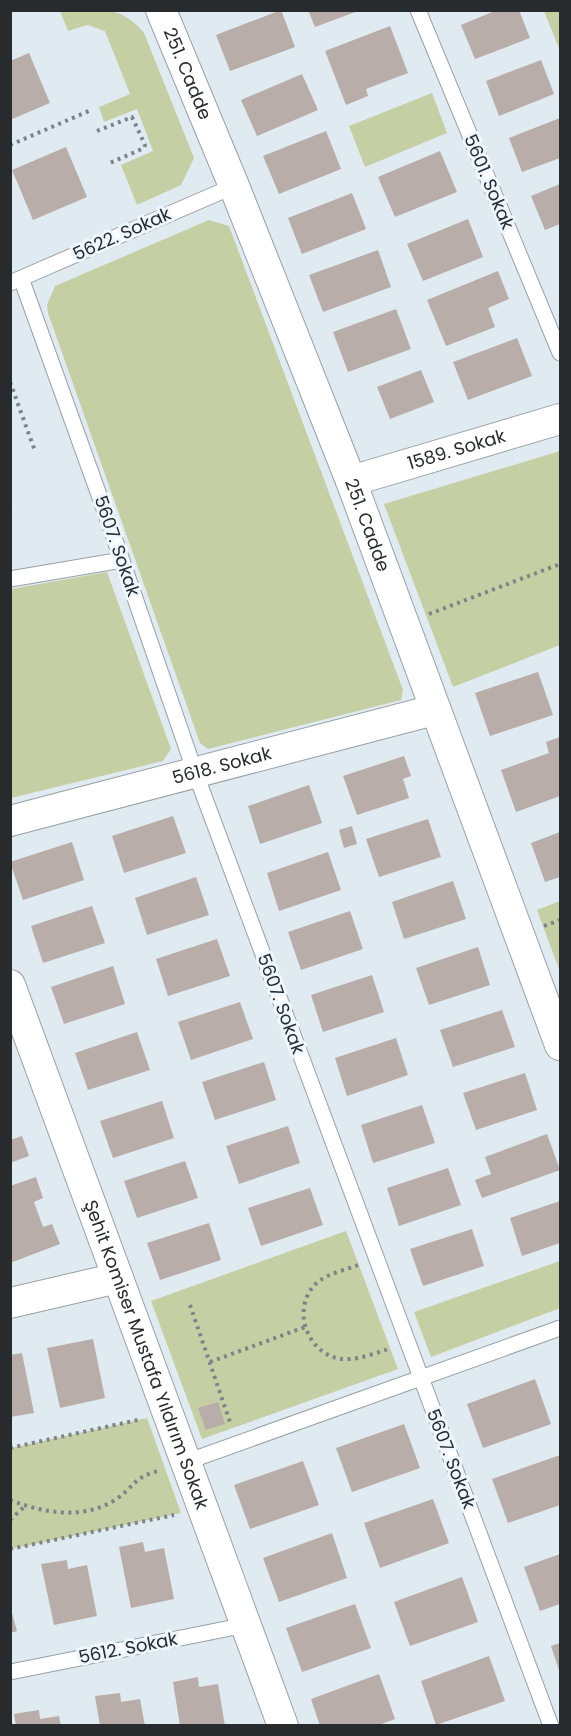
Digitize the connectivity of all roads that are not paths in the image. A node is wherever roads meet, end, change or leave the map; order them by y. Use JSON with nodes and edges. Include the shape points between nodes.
{"nodes":[{"id":1,"x":161,"y":10,"type":"edge"},
{"id":2,"x":418,"y":10,"type":"edge"},
{"id":3,"x":234,"y":186,"type":"junction"},
{"id":4,"x":16,"y":280,"type":"edge"},
{"id":5,"x":561,"y":353,"type":"edge"},
{"id":6,"x":561,"y":418,"type":"edge"},
{"id":7,"x":351,"y":481,"type":"junction"},
{"id":8,"x":122,"y":560,"type":"junction"},
{"id":9,"x":10,"y":579,"type":"edge"},
{"id":10,"x":434,"y":710,"type":"junction"},
{"id":11,"x":195,"y":772,"type":"junction"},
{"id":12,"x":10,"y":821,"type":"edge"},
{"id":13,"x":10,"y":985,"type":"edge"},
{"id":14,"x":561,"y":1045,"type":"edge"},
{"id":15,"x":118,"y":1278,"type":"junction"},
{"id":16,"x":10,"y":1303,"type":"edge"},
{"id":17,"x":561,"y":1328,"type":"edge"},
{"id":18,"x":421,"y":1380,"type":"junction"},
{"id":19,"x":176,"y":1466,"type":"junction"},
{"id":20,"x":246,"y":1625,"type":"junction"},
{"id":21,"x":10,"y":1672,"type":"edge"},
{"id":22,"x":283,"y":1725,"type":"edge"},
{"id":23,"x":551,"y":1725,"type":"edge"}],
"edges":[{"from":1,"to":3,"type":"street","name":"251. Cadde"},
{"from":2,"to":5,"type":"lane","name":"5601. Sokak"},
{"from":3,"to":4,"type":"lane","name":"5622. Sokak"},
{"from":3,"to":7,"type":"street","name":"251. Cadde"},
{"from":4,"to":8,"type":"lane","name":"5607. Sokak"},
{"from":6,"to":7,"type":"street","name":"1589. Sokak"},
{"from":7,"to":10,"type":"street","name":"251. Cadde"},
{"from":8,"to":9,"type":"lane"},
{"from":8,"to":11,"type":"lane","name":"5607. Sokak"},
{"from":10,"to":11,"type":"street","name":"5618. Sokak"},
{"from":10,"to":14,"type":"street","name":"251. Cadde"},
{"from":11,"to":12,"type":"street","name":"5618. Sokak"},
{"from":11,"to":18,"type":"lane","name":"5607. Sokak"},
{"from":13,"to":15,"type":"street","name":"Şehit Komiser Mustafa Yıldırım Sokak"},
{"from":15,"to":16,"type":"street"},
{"from":15,"to":19,"type":"street","name":"Şehit Komiser Mustafa Yıldırım Sokak"},
{"from":17,"to":18,"type":"lane"},
{"from":18,"to":19,"type":"lane"},
{"from":18,"to":23,"type":"lane","name":"5607. Sokak"},
{"from":19,"to":20,"type":"street","name":"Şehit Komiser Mustafa Yıldırım Sokak"},
{"from":20,"to":21,"type":"lane","name":"5612. Sokak"},
{"from":20,"to":22,"type":"street","name":"Şehit Komiser Mustafa Yıldırım Sokak"}]}
